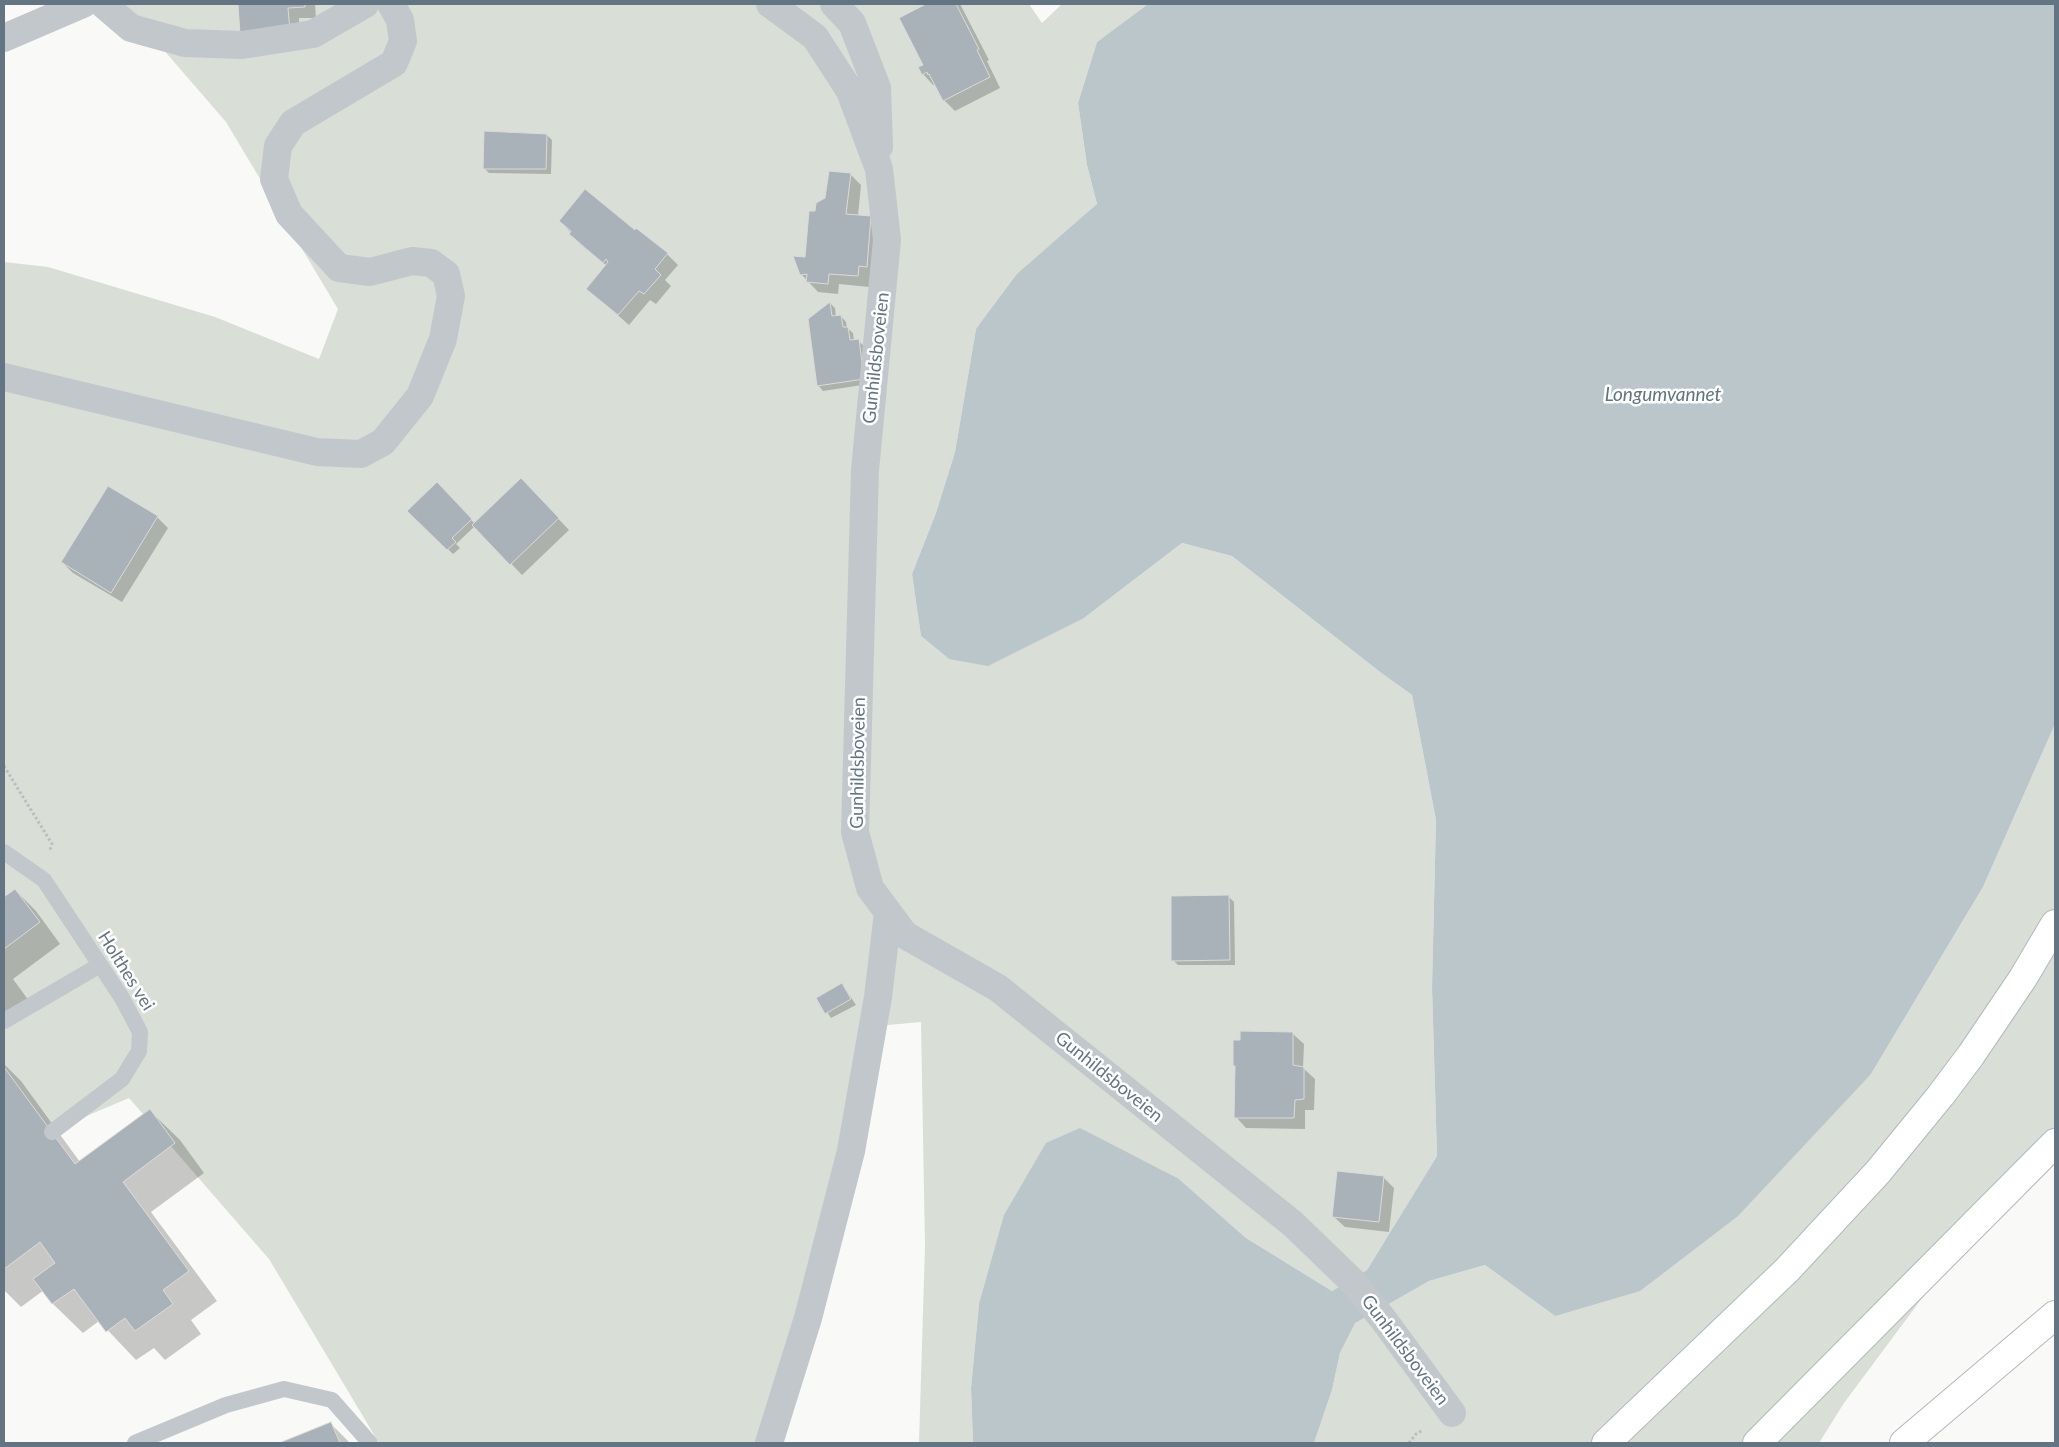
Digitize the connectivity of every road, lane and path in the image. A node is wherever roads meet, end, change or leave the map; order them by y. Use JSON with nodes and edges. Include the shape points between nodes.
{"nodes":[{"id":1,"x":82,"y":4,"type":"edge"},
{"id":2,"x":103,"y":4,"type":"edge"},
{"id":3,"x":365,"y":4,"type":"edge"},
{"id":4,"x":391,"y":4,"type":"edge"},
{"id":5,"x":770,"y":4,"type":"edge"},
{"id":6,"x":834,"y":4,"type":"edge"},
{"id":7,"x":4,"y":38,"type":"edge"},
{"id":8,"x":879,"y":169,"type":"junction"},
{"id":9,"x":4,"y":377,"type":"edge"},
{"id":10,"x":4,"y":766,"type":"edge"},
{"id":11,"x":4,"y":852,"type":"edge"},
{"id":12,"x":44,"y":880,"type":"junction"},
{"id":13,"x":888,"y":913,"type":"junction"},
{"id":14,"x":2055,"y":924,"type":"edge"},
{"id":15,"x":2055,"y":960,"type":"edge"},
{"id":16,"x":100,"y":965,"type":"junction"},
{"id":17,"x":4,"y":1021,"type":"edge"},
{"id":18,"x":52,"y":1132,"type":"dead end"},
{"id":19,"x":2055,"y":1143,"type":"edge"},
{"id":20,"x":2055,"y":1314,"type":"edge"},
{"id":21,"x":1452,"y":1413,"type":"dead end"},
{"id":22,"x":135,"y":1443,"type":"edge"},
{"id":23,"x":370,"y":1443,"type":"edge"},
{"id":24,"x":769,"y":1443,"type":"edge"},
{"id":25,"x":1606,"y":1443,"type":"edge"},
{"id":26,"x":1633,"y":1443,"type":"edge"},
{"id":27,"x":1757,"y":1443,"type":"edge"},
{"id":28,"x":1904,"y":1443,"type":"edge"}],
"edges":[{"from":1,"to":7,"type":"street"},
{"from":2,"to":3,"type":"street","via":[[131,28],[185,43],[242,45],[313,34]]},
{"from":4,"to":9,"type":"street","via":[[400,20],[403,41],[394,62],[293,123],[278,146],[274,179],[290,214],[338,268],[370,272],[412,261],[432,263],[446,274],[450,296],[443,339],[420,396],[383,442],[361,454],[317,452]]},
{"from":5,"to":8,"type":"street","name":"Gunhildsboveien","via":[[815,37],[850,91]]},
{"from":6,"to":8,"type":"street","via":[[852,23],[877,88]]},
{"from":8,"to":13,"type":"street","name":"Gunhildsboveien","via":[[887,240],[865,470],[855,832],[870,888]]},
{"from":10,"to":12,"type":"path","via":[[52,844]]},
{"from":11,"to":12,"type":"lane","name":"Holthes vei"},
{"from":12,"to":16,"type":"lane","name":"Holthes vei"},
{"from":13,"to":21,"type":"street","name":"Gunhildsboveien","via":[[905,935],[1006,994],[1293,1224],[1353,1282],[1384,1318]]},
{"from":13,"to":24,"type":"street","via":[[878,997],[851,1151],[808,1318]]},
{"from":14,"to":25,"type":"main road","via":[[1971,1055],[1878,1172],[1787,1270]]},
{"from":15,"to":26,"type":"main road","via":[[1986,1065],[1892,1185],[1800,1283]]},
{"from":16,"to":17,"type":"lane"},
{"from":16,"to":18,"type":"lane","name":"Holthes vei","via":[[140,1032],[139,1051],[122,1079]]},
{"from":19,"to":27,"type":"main road"},
{"from":20,"to":28,"type":"main road"},
{"from":22,"to":23,"type":"lane","via":[[226,1405],[284,1389],[332,1400]]}]}
